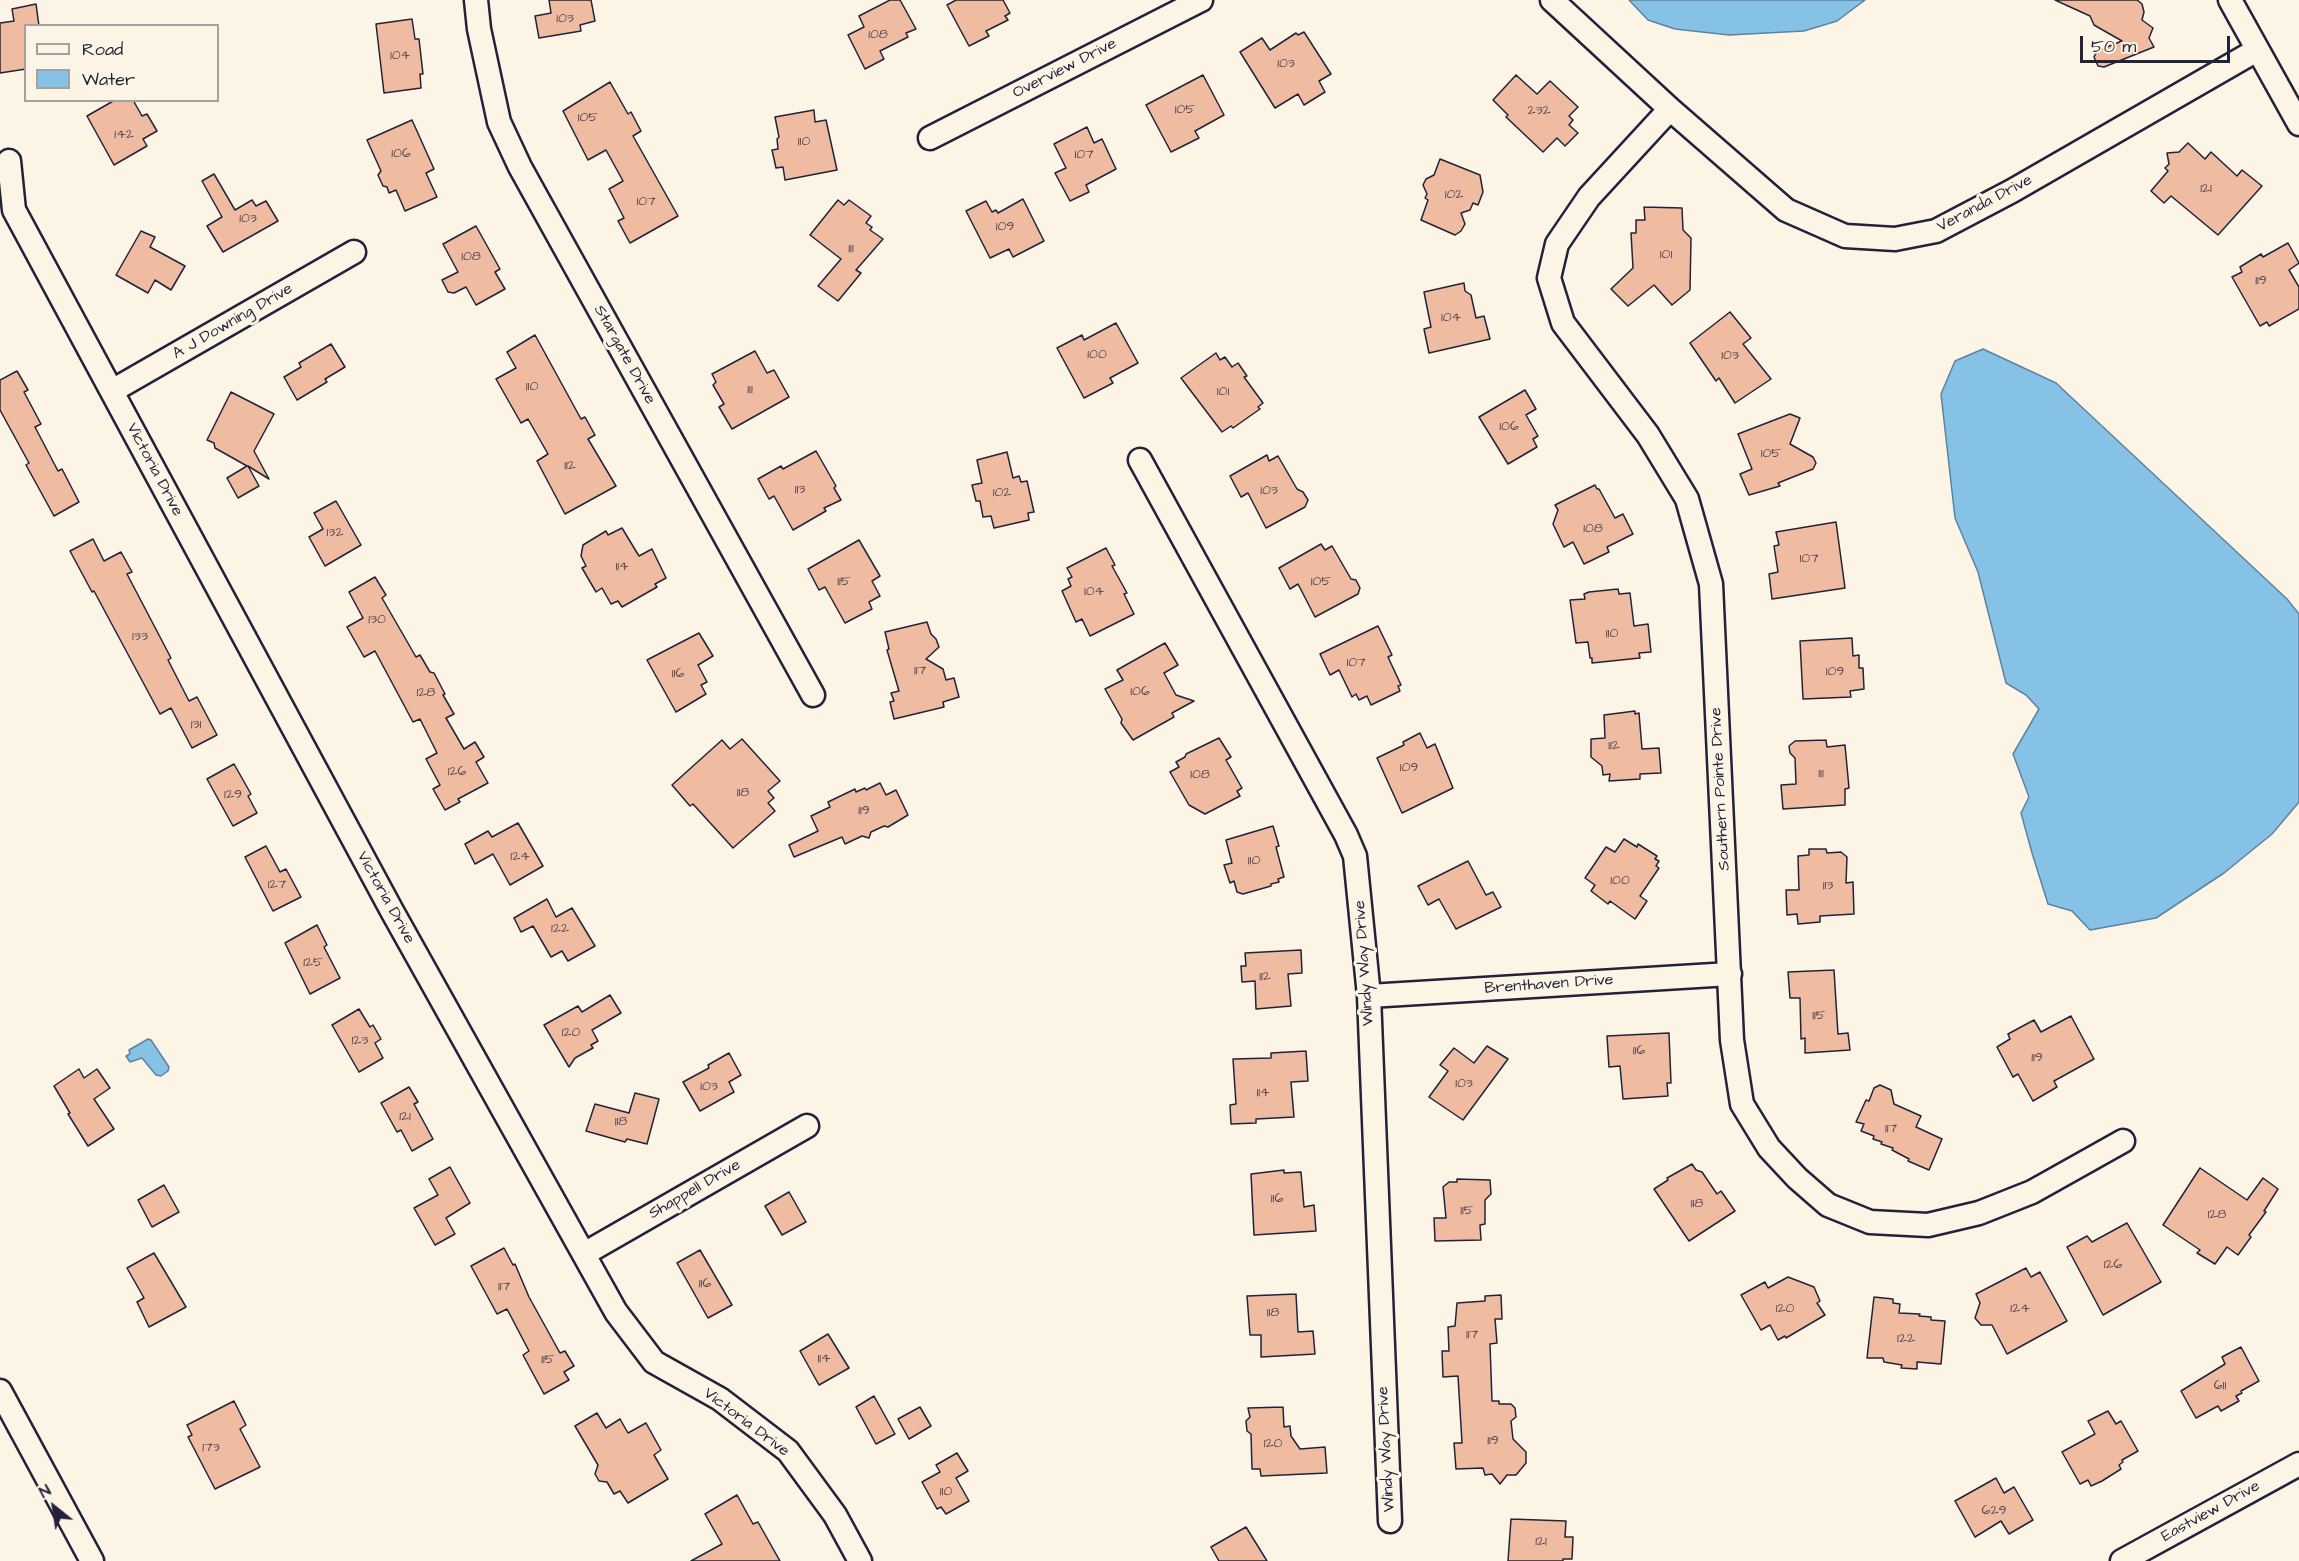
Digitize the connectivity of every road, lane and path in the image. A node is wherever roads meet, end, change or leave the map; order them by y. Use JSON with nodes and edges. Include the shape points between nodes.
{"nodes":[{"id":1,"x":476,"y":0,"type":"edge"},
{"id":2,"x":1201,"y":0,"type":"edge"},
{"id":3,"x":1552,"y":0,"type":"edge"},
{"id":4,"x":2230,"y":0,"type":"edge"},
{"id":5,"x":2257,"y":50,"type":"junction"},
{"id":6,"x":1670,"y":110,"type":"junction"},
{"id":7,"x":2299,"y":124,"type":"edge"},
{"id":8,"x":930,"y":138,"type":"dead end"},
{"id":9,"x":9,"y":161,"type":"dead end"},
{"id":10,"x":354,"y":252,"type":"dead end"},
{"id":11,"x":112,"y":391,"type":"junction"},
{"id":12,"x":1140,"y":460,"type":"dead end"},
{"id":13,"x":813,"y":695,"type":"dead end"},
{"id":14,"x":1730,"y":974,"type":"junction"},
{"id":15,"x":1369,"y":996,"type":"junction"},
{"id":16,"x":807,"y":1126,"type":"dead end"},
{"id":17,"x":2123,"y":1141,"type":"dead end"},
{"id":18,"x":584,"y":1254,"type":"junction"},
{"id":19,"x":0,"y":1391,"type":"edge"},
{"id":20,"x":2299,"y":1464,"type":"edge"},
{"id":21,"x":1390,"y":1521,"type":"dead end"},
{"id":22,"x":2130,"y":1559,"type":"edge"},
{"id":23,"x":92,"y":1561,"type":"edge"},
{"id":24,"x":860,"y":1561,"type":"edge"}],
"edges":[{"from":1,"to":13,"type":"street","name":"Stargate Drive","via":[[478,29],[499,122],[520,167]]},
{"from":2,"to":8,"type":"street","name":"Overview Drive"},
{"from":3,"to":6,"type":"street","name":"Veranda Drive"},
{"from":4,"to":5,"type":"street"},
{"from":5,"to":6,"type":"street","name":"Veranda Drive","via":[[1936,231],[1895,239],[1845,236],[1786,210]]},
{"from":5,"to":7,"type":"street"},
{"from":6,"to":14,"type":"street","name":"Southern Pointe Drive","via":[[1589,198],[1557,244],[1549,278],[1563,323],[1648,435],[1687,499],[1711,584]]},
{"from":9,"to":11,"type":"street","name":"Victoria Drive","via":[[14,210]]},
{"from":10,"to":11,"type":"street","name":"A J Downing Drive"},
{"from":11,"to":18,"type":"street","name":"Victoria Drive","via":[[392,911]]},
{"from":12,"to":15,"type":"street","name":"Windy Way Drive","via":[[1355,856]]},
{"from":14,"to":15,"type":"street","name":"Brenthaven Drive"},
{"from":14,"to":17,"type":"street","name":"Southern Pointe Drive","via":[[1732,1040],[1742,1104],[1769,1148],[1797,1178],[1828,1204],[1870,1222],[1928,1225],[1978,1213],[2032,1192]]},
{"from":15,"to":21,"type":"street","name":"Windy Way Drive"},
{"from":16,"to":18,"type":"street","name":"Shappell Drive"},
{"from":18,"to":24,"type":"street","name":"Victoria Drive","via":[[616,1312],[654,1362],[720,1399],[788,1451],[835,1515]]},
{"from":19,"to":23,"type":"street"},
{"from":20,"to":22,"type":"street","name":"Eastview Drive"}]}
